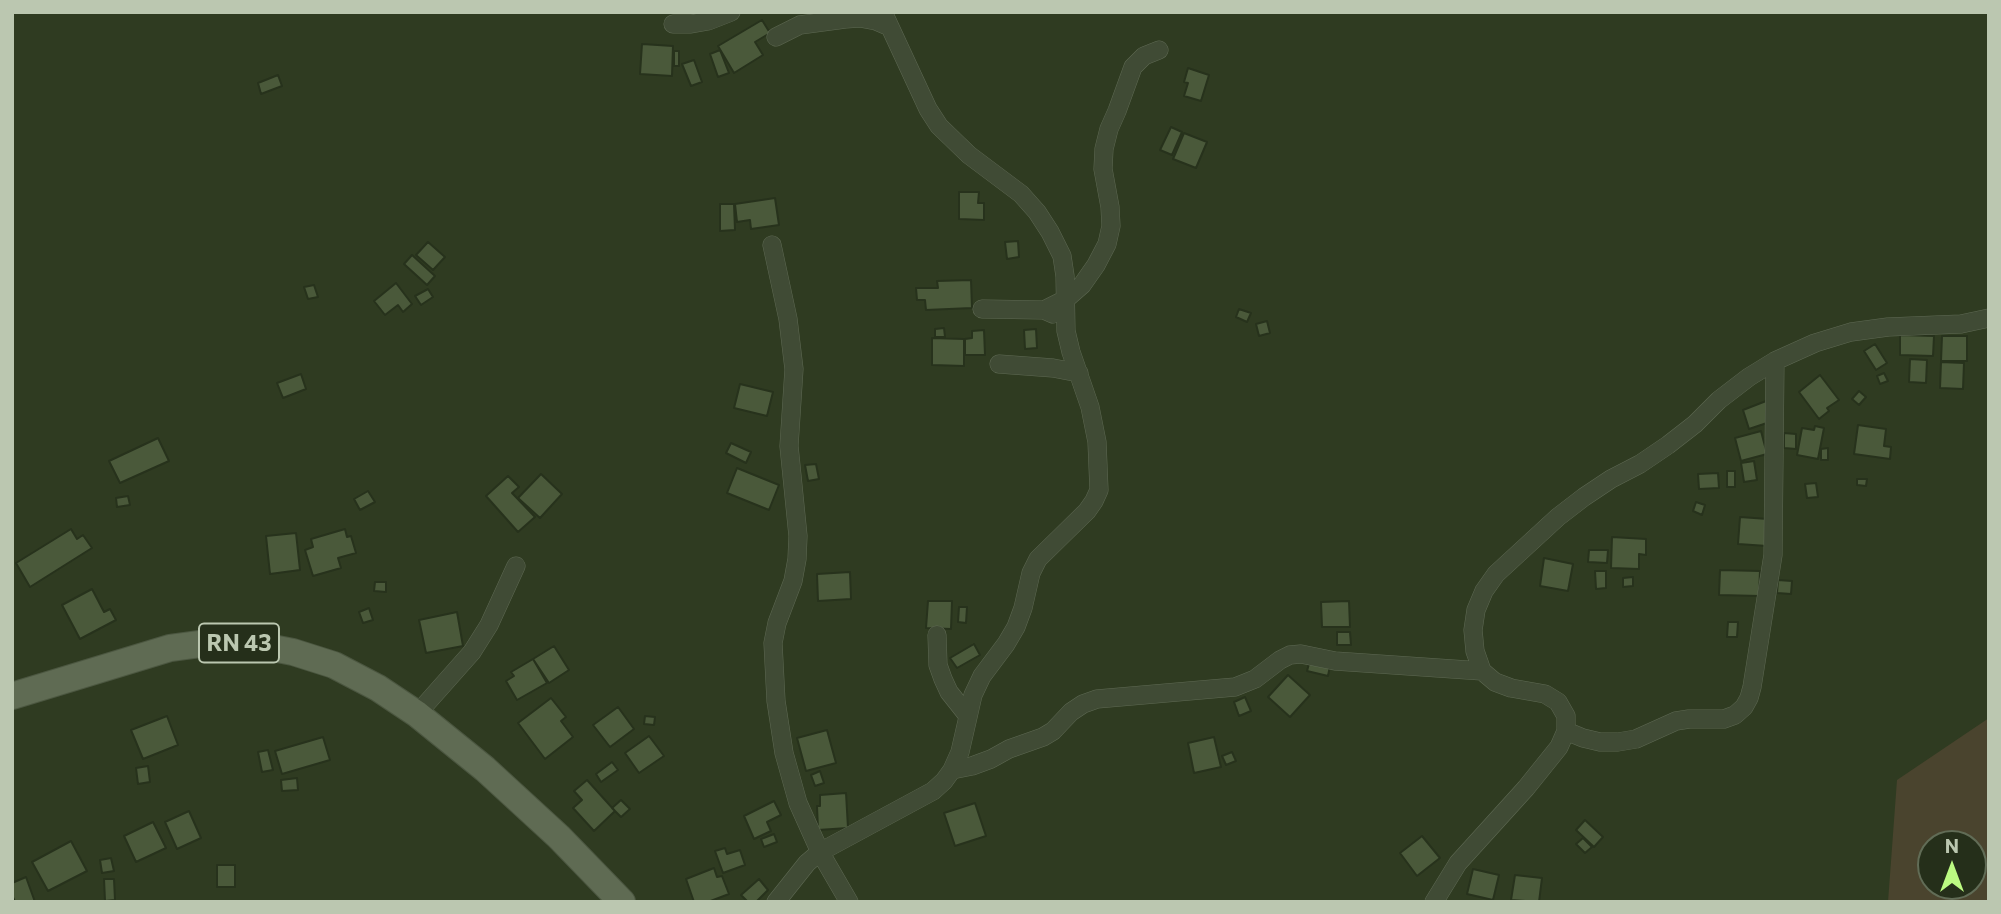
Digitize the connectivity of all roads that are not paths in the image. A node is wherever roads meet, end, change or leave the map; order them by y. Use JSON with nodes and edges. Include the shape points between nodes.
{"nodes":[{"id":1,"x":731,"y":12,"type":"edge"},
{"id":2,"x":886,"y":20,"type":"edge"},
{"id":3,"x":673,"y":24,"type":"dead end"},
{"id":4,"x":776,"y":37,"type":"dead end"},
{"id":5,"x":1159,"y":50,"type":"dead end"},
{"id":6,"x":772,"y":245,"type":"dead end"},
{"id":7,"x":1066,"y":299,"type":"junction"},
{"id":8,"x":982,"y":309,"type":"dead end"},
{"id":9,"x":1044,"y":310,"type":"junction"},
{"id":10,"x":1989,"y":318,"type":"edge"},
{"id":11,"x":1066,"y":331,"type":"junction"},
{"id":12,"x":1775,"y":361,"type":"junction"},
{"id":13,"x":999,"y":364,"type":"dead end"},
{"id":14,"x":1080,"y":373,"type":"junction"},
{"id":15,"x":516,"y":566,"type":"dead end"},
{"id":16,"x":937,"y":635,"type":"dead end"},
{"id":17,"x":1482,"y":671,"type":"junction"},
{"id":18,"x":12,"y":696,"type":"edge"},
{"id":19,"x":417,"y":715,"type":"junction"},
{"id":20,"x":968,"y":716,"type":"junction"},
{"id":21,"x":1566,"y":731,"type":"junction"},
{"id":22,"x":952,"y":770,"type":"junction"},
{"id":23,"x":820,"y":852,"type":"junction"},
{"id":24,"x":622,"y":902,"type":"edge"},
{"id":25,"x":776,"y":902,"type":"edge"},
{"id":26,"x":849,"y":902,"type":"edge"},
{"id":27,"x":1434,"y":902,"type":"edge"}],
"edges":[{"from":1,"to":3,"type":"street","via":[[708,21]]},
{"from":2,"to":4,"type":"street","via":[[860,18],[800,25]]},
{"from":2,"to":7,"type":"street","via":[[939,126],[1021,194],[1050,232],[1062,256]]},
{"from":5,"to":7,"type":"street","via":[[1144,56],[1126,82],[1104,149],[1111,216],[1107,244],[1082,285]]},
{"from":6,"to":23,"type":"street","via":[[794,369],[789,446],[798,536],[793,581],[773,643],[776,701],[798,803]]},
{"from":7,"to":9,"type":"street"},
{"from":7,"to":11,"type":"street"},
{"from":8,"to":9,"type":"street"},
{"from":9,"to":11,"type":"street","via":[[1054,314]]},
{"from":10,"to":12,"type":"street","via":[[1851,332]]},
{"from":11,"to":14,"type":"street"},
{"from":12,"to":17,"type":"street","via":[[1719,400],[1668,445],[1584,497],[1496,574],[1476,610],[1473,630]]},
{"from":12,"to":21,"type":"street","via":[[1773,555],[1752,687],[1744,708],[1724,719],[1676,721],[1618,742],[1600,742]]},
{"from":13,"to":14,"type":"street"},
{"from":14,"to":20,"type":"street","via":[[1097,442],[1099,490],[1087,511],[1038,559],[1016,627],[982,676]]},
{"from":15,"to":19,"type":"street","via":[[472,652]]},
{"from":16,"to":20,"type":"street","via":[[943,679]]},
{"from":17,"to":21,"type":"street","via":[[1495,682],[1545,694],[1558,702],[1566,716]]},
{"from":17,"to":22,"type":"street","via":[[1290,655],[1235,687],[1083,704],[1043,737]]},
{"from":18,"to":19,"type":"main road","number":"RN 43","via":[[170,648],[215,642],[252,644],[334,665]]},
{"from":19,"to":24,"type":"main road","number":"RN 43","via":[[485,769]]},
{"from":20,"to":22,"type":"street"},
{"from":21,"to":27,"type":"street","via":[[1526,788],[1458,863]]},
{"from":22,"to":23,"type":"street","via":[[933,791]]},
{"from":23,"to":25,"type":"street"},
{"from":23,"to":26,"type":"street"}]}
